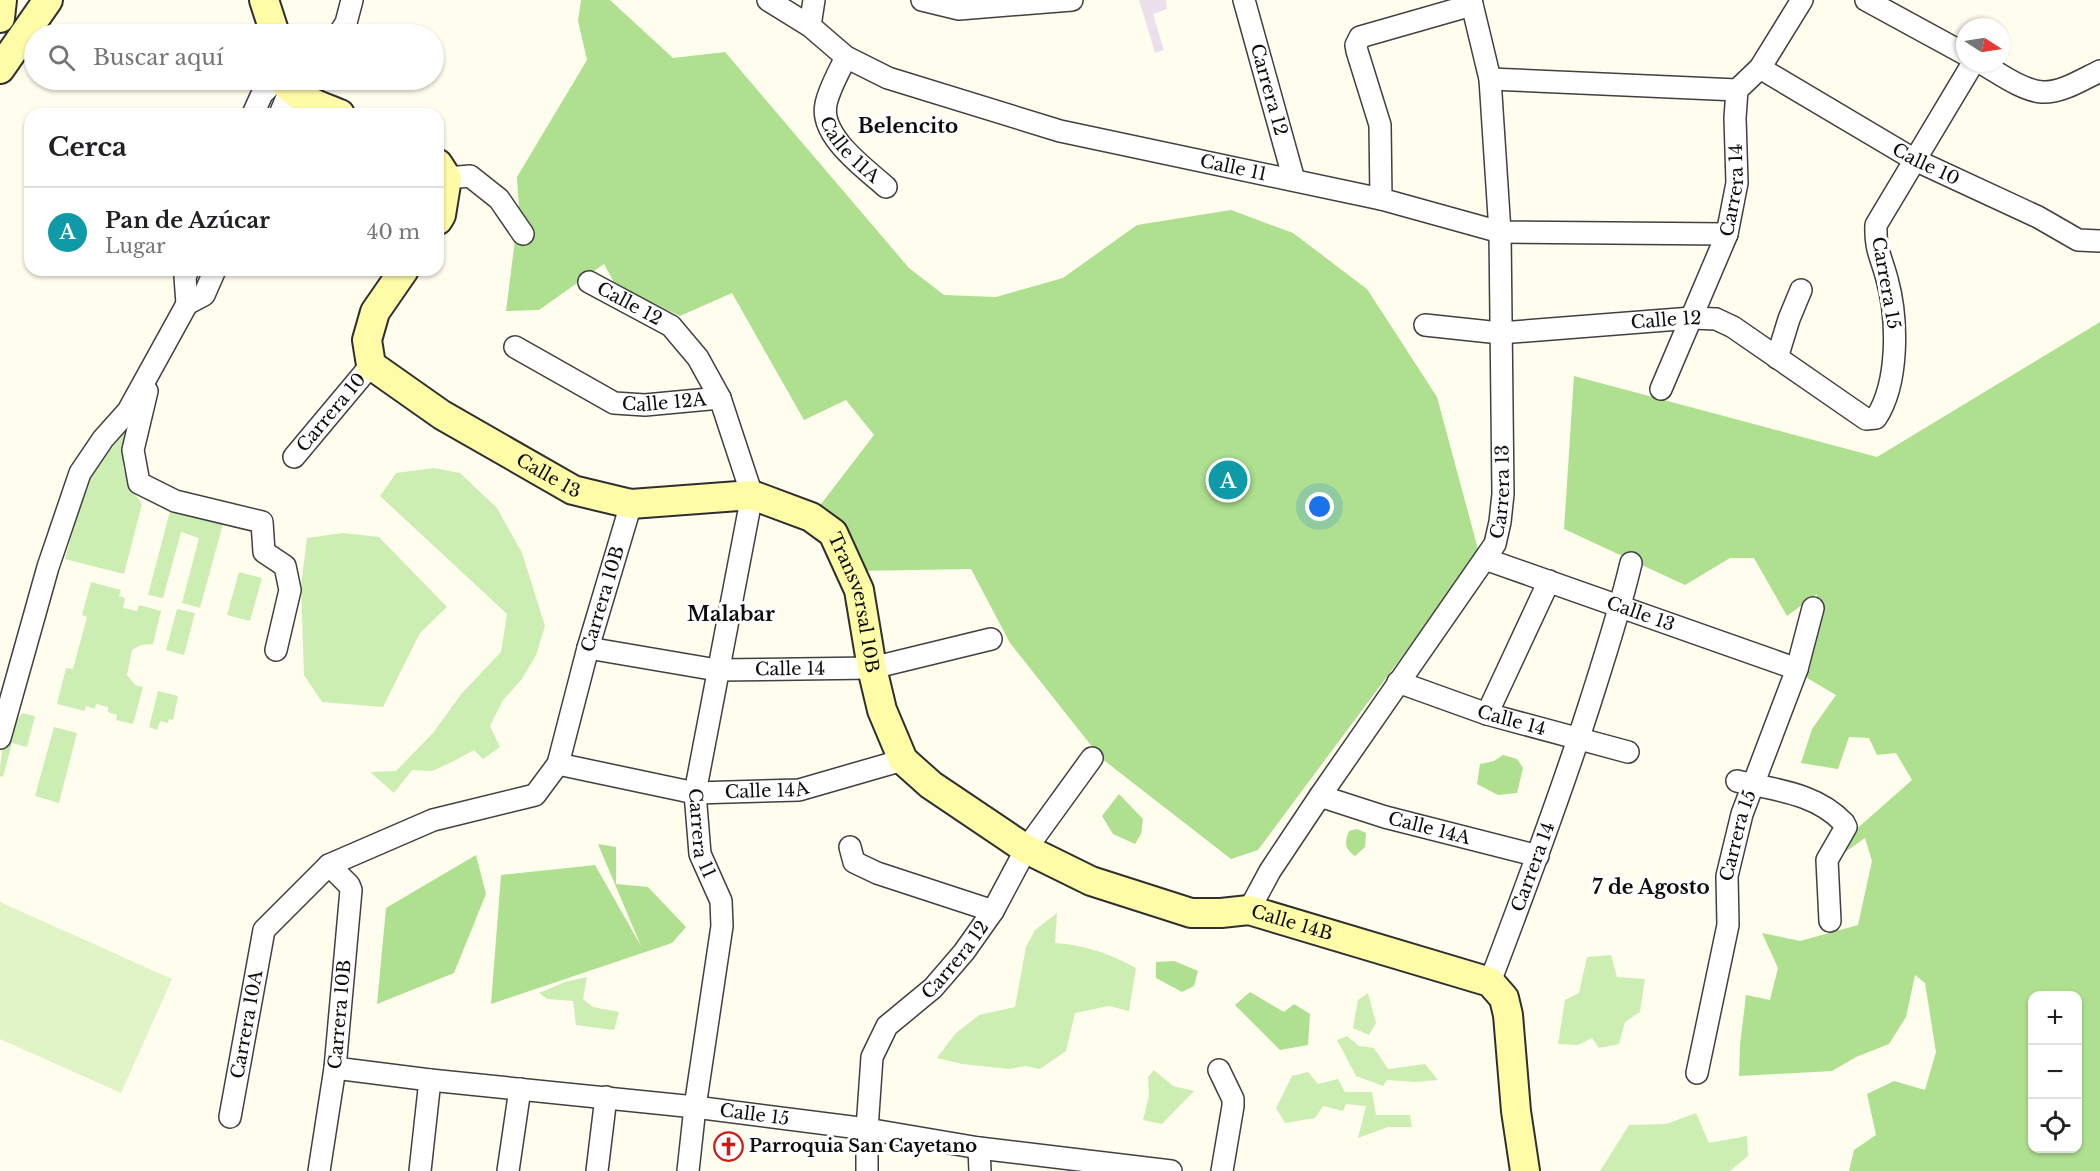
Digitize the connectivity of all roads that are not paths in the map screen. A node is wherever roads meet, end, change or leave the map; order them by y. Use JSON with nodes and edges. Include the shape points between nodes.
{"nodes":[{"id":1,"x":2,"y":0,"type":"edge"},
{"id":2,"x":48,"y":0,"type":"edge"},
{"id":3,"x":264,"y":0,"type":"edge"},
{"id":4,"x":277,"y":0,"type":"edge"},
{"id":5,"x":352,"y":0,"type":"edge"},
{"id":6,"x":768,"y":0,"type":"edge"},
{"id":7,"x":814,"y":0,"type":"edge"},
{"id":8,"x":921,"y":0,"type":"edge"},
{"id":9,"x":1072,"y":0,"type":"edge"},
{"id":10,"x":1244,"y":0,"type":"edge"},
{"id":11,"x":1803,"y":0,"type":"edge"},
{"id":12,"x":1866,"y":0,"type":"edge"},
{"id":13,"x":1472,"y":3,"type":"edge"},
{"id":14,"x":0,"y":17,"type":"edge"},
{"id":15,"x":31,"y":24,"type":"edge"},
{"id":16,"x":272,"y":24,"type":"edge"},
{"id":17,"x":283,"y":24,"type":"edge"},
{"id":18,"x":345,"y":24,"type":"edge"},
{"id":19,"x":810,"y":26,"type":"junction"},
{"id":20,"x":24,"y":34,"type":"edge"},
{"id":21,"x":1956,"y":49,"type":"edge"},
{"id":22,"x":846,"y":57,"type":"junction"},
{"id":23,"x":1760,"y":68,"type":"junction"},
{"id":24,"x":0,"y":69,"type":"edge"},
{"id":25,"x":2100,"y":71,"type":"edge"},
{"id":26,"x":1968,"y":72,"type":"edge"},
{"id":27,"x":1998,"y":72,"type":"edge"},
{"id":28,"x":1491,"y":79,"type":"junction"},
{"id":29,"x":281,"y":90,"type":"edge"},
{"id":30,"x":288,"y":90,"type":"edge"},
{"id":31,"x":1737,"y":90,"type":"junction"},
{"id":32,"x":256,"y":108,"type":"edge"},
{"id":33,"x":324,"y":108,"type":"edge"},
{"id":34,"x":1915,"y":160,"type":"junction"},
{"id":35,"x":444,"y":171,"type":"edge"},
{"id":36,"x":1294,"y":180,"type":"junction"},
{"id":37,"x":886,"y":188,"type":"dead end"},
{"id":38,"x":1381,"y":199,"type":"junction"},
{"id":39,"x":1500,"y":232,"type":"junction"},
{"id":40,"x":523,"y":234,"type":"dead end"},
{"id":41,"x":1727,"y":234,"type":"junction"},
{"id":42,"x":2100,"y":241,"type":"edge"},
{"id":43,"x":185,"y":276,"type":"edge"},
{"id":44,"x":212,"y":276,"type":"edge"},
{"id":45,"x":400,"y":276,"type":"edge"},
{"id":46,"x":589,"y":282,"type":"dead end"},
{"id":47,"x":1802,"y":290,"type":"dead end"},
{"id":48,"x":187,"y":304,"type":"junction"},
{"id":49,"x":1692,"y":318,"type":"junction"},
{"id":50,"x":1425,"y":325,"type":"dead end"},
{"id":51,"x":1500,"y":333,"type":"junction"},
{"id":52,"x":515,"y":347,"type":"dead end"},
{"id":53,"x":1777,"y":358,"type":"junction"},
{"id":54,"x":371,"y":365,"type":"junction"},
{"id":55,"x":153,"y":367,"type":"junction"},
{"id":56,"x":1661,"y":389,"type":"dead end"},
{"id":57,"x":720,"y":398,"type":"junction"},
{"id":58,"x":1876,"y":418,"type":"joint"},
{"id":59,"x":294,"y":457,"type":"dead end"},
{"id":60,"x":752,"y":495,"type":"junction"},
{"id":61,"x":631,"y":504,"type":"junction"},
{"id":62,"x":1485,"y":559,"type":"junction"},
{"id":63,"x":1631,"y":563,"type":"dead end"},
{"id":64,"x":1549,"y":581,"type":"junction"},
{"id":65,"x":1621,"y":608,"type":"junction"},
{"id":66,"x":1813,"y":608,"type":"dead end"},
{"id":67,"x":991,"y":639,"type":"dead end"},
{"id":68,"x":588,"y":648,"type":"junction"},
{"id":69,"x":276,"y":650,"type":"dead end"},
{"id":70,"x":872,"y":668,"type":"junction"},
{"id":71,"x":1797,"y":669,"type":"junction"},
{"id":72,"x":717,"y":670,"type":"junction"},
{"id":73,"x":1398,"y":682,"type":"junction"},
{"id":74,"x":1487,"y":714,"type":"junction"},
{"id":75,"x":0,"y":738,"type":"edge"},
{"id":76,"x":1578,"y":739,"type":"junction"},
{"id":77,"x":1628,"y":753,"type":"dead end"},
{"id":78,"x":1092,"y":758,"type":"dead end"},
{"id":79,"x":903,"y":760,"type":"junction"},
{"id":80,"x":558,"y":764,"type":"junction"},
{"id":81,"x":1745,"y":783,"type":"junction"},
{"id":82,"x":695,"y":793,"type":"junction"},
{"id":83,"x":1320,"y":796,"type":"junction"},
{"id":84,"x":850,"y":847,"type":"dead end"},
{"id":85,"x":1026,"y":849,"type":"junction"},
{"id":86,"x":1538,"y":856,"type":"junction"},
{"id":87,"x":329,"y":865,"type":"junction"},
{"id":88,"x":1249,"y":910,"type":"junction"},
{"id":89,"x":993,"y":911,"type":"junction"},
{"id":90,"x":1830,"y":921,"type":"dead end"},
{"id":91,"x":1490,"y":982,"type":"junction"},
{"id":92,"x":335,"y":1068,"type":"junction"},
{"id":93,"x":1219,"y":1070,"type":"dead end"},
{"id":94,"x":1697,"y":1073,"type":"dead end"},
{"id":95,"x":430,"y":1080,"type":"junction"},
{"id":96,"x":520,"y":1089,"type":"junction"},
{"id":97,"x":606,"y":1097,"type":"junction"},
{"id":98,"x":695,"y":1107,"type":"junction"},
{"id":99,"x":230,"y":1117,"type":"dead end"},
{"id":100,"x":867,"y":1129,"type":"junction"},
{"id":101,"x":979,"y":1148,"type":"junction"},
{"id":102,"x":1088,"y":1166,"type":"edge"},
{"id":103,"x":319,"y":1171,"type":"edge"},
{"id":104,"x":420,"y":1171,"type":"edge"},
{"id":105,"x":508,"y":1171,"type":"edge"},
{"id":106,"x":597,"y":1171,"type":"edge"},
{"id":107,"x":688,"y":1171,"type":"edge"},
{"id":108,"x":867,"y":1171,"type":"edge"},
{"id":109,"x":980,"y":1171,"type":"edge"},
{"id":110,"x":1171,"y":1171,"type":"edge"},
{"id":111,"x":1222,"y":1171,"type":"edge"},
{"id":112,"x":1525,"y":1171,"type":"edge"}],
"edges":[{"from":1,"to":14,"type":"street"},
{"from":2,"to":15,"type":"street"},
{"from":3,"to":16,"type":"street"},
{"from":4,"to":17,"type":"street"},
{"from":5,"to":18,"type":"street"},
{"from":6,"to":19,"type":"street","name":"Calle 11"},
{"from":7,"to":19,"type":"street"},
{"from":8,"to":9,"type":"street","via":[[959,9]]},
{"from":10,"to":36,"type":"street","name":"Carrera 12"},
{"from":11,"to":23,"type":"street"},
{"from":12,"to":21,"type":"street"},
{"from":13,"to":28,"type":"street","name":"Carrera 13"},
{"from":13,"to":38,"type":"street","via":[[1360,37],[1356,45],[1380,125]]},
{"from":19,"to":22,"type":"street","name":"Calle 11"},
{"from":20,"to":24,"type":"street"},
{"from":22,"to":36,"type":"street","name":"Calle 11","via":[[888,78],[1060,131]]},
{"from":22,"to":37,"type":"street","name":"Calle 11A","via":[[825,114],[843,149]]},
{"from":23,"to":31,"type":"street"},
{"from":23,"to":34,"type":"street","name":"Calle 10"},
{"from":25,"to":27,"type":"street","via":[[2069,86],[2043,92]]},
{"from":26,"to":34,"type":"street","name":"Carrera 15"},
{"from":28,"to":31,"type":"street"},
{"from":28,"to":39,"type":"street","name":"Carrera 13"},
{"from":29,"to":32,"type":"street","via":[[262,94]]},
{"from":30,"to":33,"type":"street"},
{"from":31,"to":41,"type":"street","name":"Carrera 14","via":[[1737,183]]},
{"from":34,"to":42,"type":"street","name":"Calle 10","via":[[2038,217],[2078,240]]},
{"from":34,"to":58,"type":"street","name":"Carrera 15","via":[[1876,225],[1876,246],[1896,322],[1894,363]]},
{"from":35,"to":40,"type":"street","via":[[470,176],[499,199]]},
{"from":36,"to":38,"type":"street","name":"Calle 11"},
{"from":38,"to":39,"type":"street","name":"Calle 11"},
{"from":39,"to":41,"type":"street","name":"Calle 11"},
{"from":39,"to":51,"type":"street","name":"Carrera 13"},
{"from":41,"to":49,"type":"street","name":"Carrera 14"},
{"from":43,"to":48,"type":"street"},
{"from":44,"to":48,"type":"street","via":[[204,295]]},
{"from":45,"to":54,"type":"street","name":"Carrera 10","via":[[375,312],[367,340]]},
{"from":46,"to":57,"type":"street","name":"Calle 12","via":[[671,326],[698,358]]},
{"from":47,"to":53,"type":"street"},
{"from":48,"to":55,"type":"street"},
{"from":49,"to":51,"type":"street","name":"Calle 12"},
{"from":49,"to":53,"type":"street","name":"Calle 12","via":[[1725,323]]},
{"from":49,"to":56,"type":"street","name":"Carrera 14"},
{"from":50,"to":51,"type":"street","name":"Calle 12"},
{"from":51,"to":62,"type":"street","name":"Carrera 13","via":[[1503,494],[1495,544]]},
{"from":52,"to":57,"type":"street","name":"Calle 12A","via":[[614,403],[645,405]]},
{"from":53,"to":58,"type":"street","name":"Calle 12","via":[[1866,419]]},
{"from":54,"to":59,"type":"street","name":"Carrera 10"},
{"from":54,"to":61,"type":"street","name":"Calle 13","via":[[442,415],[573,490]]},
{"from":55,"to":69,"type":"street","via":[[134,450],[139,483],[175,501],[262,522],[264,552],[285,566],[290,590]]},
{"from":55,"to":75,"type":"street","via":[[128,411],[80,473],[48,567]]},
{"from":57,"to":60,"type":"street"},
{"from":60,"to":61,"type":"street","name":"Calle 13"},
{"from":60,"to":70,"type":"street","name":"Transversal 10B","via":[[811,517],[833,533],[859,590]]},
{"from":60,"to":72,"type":"street","name":"Carrera 11"},
{"from":61,"to":68,"type":"street","name":"Carrera 10B"},
{"from":62,"to":64,"type":"street","name":"Calle 13"},
{"from":62,"to":73,"type":"street","name":"Carrera 13"},
{"from":63,"to":65,"type":"street","name":"Carrera 14"},
{"from":64,"to":65,"type":"street","name":"Calle 13"},
{"from":64,"to":74,"type":"street"},
{"from":65,"to":71,"type":"street","name":"Calle 13"},
{"from":65,"to":76,"type":"street","name":"Carrera 14"},
{"from":66,"to":71,"type":"street","name":"Carrera 15"},
{"from":67,"to":70,"type":"street","name":"Calle 14"},
{"from":68,"to":72,"type":"street","name":"Calle 14"},
{"from":68,"to":80,"type":"street","name":"Carrera 10B"},
{"from":70,"to":72,"type":"street","name":"Calle 14"},
{"from":70,"to":79,"type":"street","name":"Transversal 10B","via":[[882,710]]},
{"from":71,"to":81,"type":"street","name":"Carrera 15"},
{"from":72,"to":82,"type":"street","name":"Carrera 11"},
{"from":73,"to":74,"type":"street","name":"Calle 14"},
{"from":73,"to":83,"type":"street","name":"Carrera 13"},
{"from":74,"to":76,"type":"street","name":"Calle 14"},
{"from":76,"to":77,"type":"street","name":"Calle 14"},
{"from":76,"to":86,"type":"street","name":"Carrera 14"},
{"from":78,"to":85,"type":"street","name":"Carrera 12"},
{"from":79,"to":82,"type":"street","name":"Calle 14A","via":[[799,790]]},
{"from":79,"to":85,"type":"street","name":"Transversal 10B","via":[[931,785]]},
{"from":80,"to":82,"type":"street","name":"Calle 14A"},
{"from":80,"to":87,"type":"street","name":"Carrera 10B","via":[[535,795],[433,820]]},
{"from":81,"to":90,"type":"street","via":[[1793,793],[1821,804],[1842,820],[1846,827],[1827,860]]},
{"from":81,"to":94,"type":"street","name":"Carrera 15","via":[[1727,876],[1728,925]]},
{"from":82,"to":98,"type":"street","name":"Carrera 11","via":[[700,854],[721,901],[722,926]]},
{"from":83,"to":86,"type":"street","name":"Calle 14A"},
{"from":83,"to":88,"type":"street","name":"Carrera 13"},
{"from":84,"to":89,"type":"street","via":[[855,862],[877,873]]},
{"from":85,"to":88,"type":"street","name":"Calle 14B","via":[[1091,881],[1191,913]]},
{"from":85,"to":89,"type":"street","name":"Carrera 12"},
{"from":86,"to":91,"type":"street","name":"Carrera 14"},
{"from":87,"to":92,"type":"street","name":"Carrera 10B","via":[[351,890]]},
{"from":87,"to":99,"type":"street","name":"Carrera 10A","via":[[264,930]]},
{"from":88,"to":91,"type":"street","name":"Calle 14B"},
{"from":89,"to":100,"type":"street","name":"Carrera 12","via":[[933,988],[887,1026],[872,1057]]},
{"from":91,"to":112,"type":"street","via":[[1504,998],[1508,1015]]},
{"from":92,"to":95,"type":"street","name":"Calle 15"},
{"from":92,"to":103,"type":"street","name":"Carrera 10B"},
{"from":93,"to":111,"type":"street","via":[[1233,1106]]},
{"from":95,"to":96,"type":"street","name":"Calle 15"},
{"from":95,"to":104,"type":"street"},
{"from":96,"to":97,"type":"street","name":"Calle 15"},
{"from":96,"to":105,"type":"street"},
{"from":97,"to":98,"type":"street","name":"Calle 15"},
{"from":97,"to":106,"type":"street"},
{"from":98,"to":100,"type":"street","name":"Calle 15"},
{"from":98,"to":107,"type":"street","name":"Carrera 11"},
{"from":100,"to":101,"type":"street","name":"Calle 15"},
{"from":100,"to":108,"type":"street","name":"Carrera 12"},
{"from":101,"to":102,"type":"street","name":"Calle 15"},
{"from":101,"to":109,"type":"street"},
{"from":102,"to":110,"type":"street","name":"Calle 15"}]}
